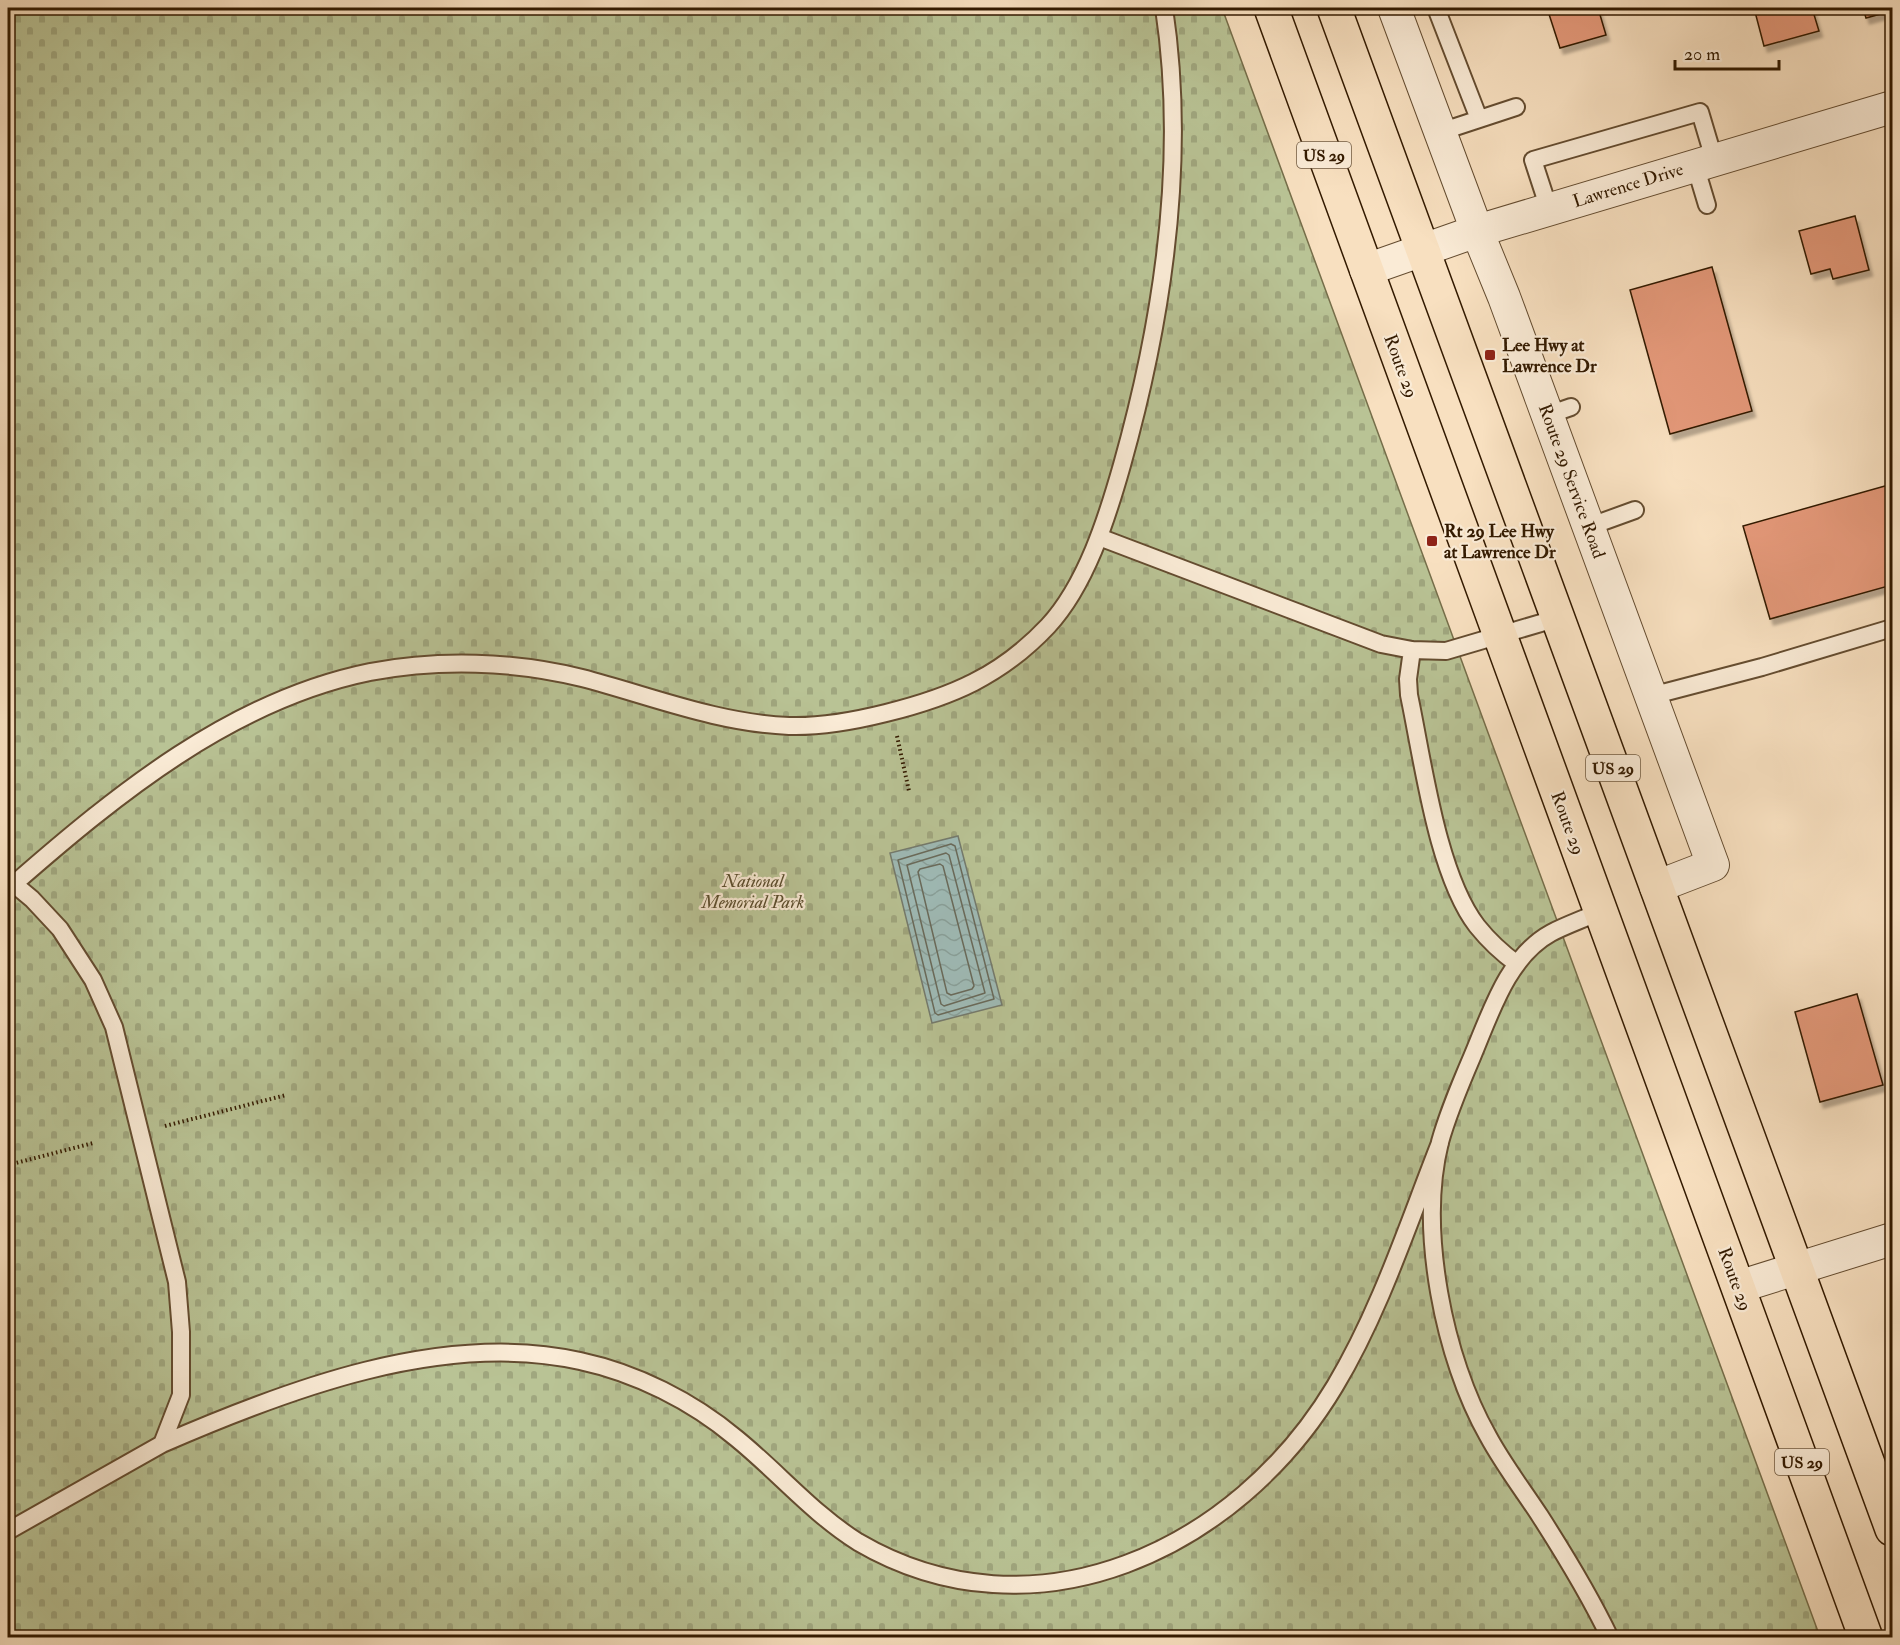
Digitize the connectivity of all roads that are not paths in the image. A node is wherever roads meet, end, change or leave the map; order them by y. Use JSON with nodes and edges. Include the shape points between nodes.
{"nodes":[{"id":1,"x":1164,"y":8,"type":"edge"},
{"id":2,"x":1271,"y":8,"type":"edge"},
{"id":3,"x":1334,"y":8,"type":"edge"},
{"id":4,"x":1394,"y":8,"type":"edge"},
{"id":5,"x":1436,"y":8,"type":"edge"},
{"id":6,"x":1516,"y":107,"type":"dead end"},
{"id":7,"x":1893,"y":107,"type":"edge"},
{"id":8,"x":1479,"y":119,"type":"junction"},
{"id":9,"x":1440,"y":132,"type":"junction"},
{"id":10,"x":1704,"y":162,"type":"junction"},
{"id":11,"x":1707,"y":205,"type":"dead end"},
{"id":12,"x":1549,"y":209,"type":"junction"},
{"id":13,"x":1477,"y":231,"type":"junction"},
{"id":14,"x":1421,"y":250,"type":"junction"},
{"id":15,"x":1366,"y":270,"type":"junction"},
{"id":16,"x":1635,"y":510,"type":"dead end"},
{"id":17,"x":1588,"y":527,"type":"junction"},
{"id":18,"x":1099,"y":537,"type":"junction"},
{"id":19,"x":1558,"y":618,"type":"junction"},
{"id":20,"x":1893,"y":628,"type":"edge"},
{"id":21,"x":1500,"y":637,"type":"junction"},
{"id":22,"x":1412,"y":650,"type":"junction"},
{"id":23,"x":1651,"y":696,"type":"junction"},
{"id":24,"x":11,"y":881,"type":"edge"},
{"id":25,"x":1656,"y":887,"type":"junction"},
{"id":26,"x":1600,"y":911,"type":"junction"},
{"id":27,"x":1517,"y":964,"type":"junction"},
{"id":28,"x":1440,"y":1143,"type":"junction"},
{"id":29,"x":1893,"y":1239,"type":"edge"},
{"id":30,"x":1798,"y":1267,"type":"junction"},
{"id":31,"x":1737,"y":1287,"type":"junction"},
{"id":32,"x":162,"y":1444,"type":"junction"},
{"id":33,"x":1893,"y":1529,"type":"edge"},
{"id":34,"x":8,"y":1531,"type":"edge"},
{"id":35,"x":1611,"y":1638,"type":"edge"},
{"id":36,"x":1866,"y":1638,"type":"edge"}],
"edges":[{"from":1,"to":18,"type":"lane","via":[[1173,119],[1169,210],[1158,306],[1140,402]]},
{"from":2,"to":15,"type":"main road","name":"Route 29","number":"US 29"},
{"from":3,"to":14,"type":"main road","number":"US 29"},
{"from":4,"to":9,"type":"street","name":"Route 29 Service Road"},
{"from":5,"to":8,"type":"lane"},
{"from":6,"to":8,"type":"lane"},
{"from":7,"to":10,"type":"street","name":"Lawrence Drive"},
{"from":8,"to":9,"type":"lane"},
{"from":9,"to":13,"type":"street","name":"Route 29 Service Road"},
{"from":10,"to":11,"type":"lane"},
{"from":10,"to":12,"type":"street","name":"Lawrence Drive"},
{"from":10,"to":12,"type":"lane","via":[[1700,112],[1533,160]]},
{"from":12,"to":13,"type":"street","name":"Lawrence Drive"},
{"from":13,"to":14,"type":"street","name":"Lawrence Drive"},
{"from":13,"to":17,"type":"street","name":"Route 29 Service Road","via":[[1559,411]]},
{"from":14,"to":15,"type":"street","name":"Lawrence Drive"},
{"from":14,"to":19,"type":"main road","number":"US 29"},
{"from":15,"to":21,"type":"main road","name":"Route 29","number":"US 29"},
{"from":16,"to":17,"type":"lane"},
{"from":17,"to":23,"type":"street","name":"Route 29 Service Road"},
{"from":18,"to":22,"type":"lane","via":[[1381,644]]},
{"from":18,"to":24,"type":"lane","via":[[1072,591],[1051,622],[1018,655],[977,682],[932,702],[849,722],[793,726],[741,722],[551,671],[490,664],[433,664],[369,673],[305,690],[257,711],[163,765]]},
{"from":19,"to":21,"type":"lane"},
{"from":19,"to":25,"type":"main road","number":"US 29"},
{"from":20,"to":23,"type":"lane"},
{"from":21,"to":22,"type":"lane","via":[[1446,651]]},
{"from":21,"to":26,"type":"main road","name":"Route 29","number":"US 29"},
{"from":22,"to":27,"type":"lane","via":[[1409,695],[1437,830],[1459,896],[1482,932]]},
{"from":23,"to":25,"type":"street","name":"Route 29 Service Road","via":[[1713,865]]},
{"from":24,"to":32,"type":"lane","via":[[60,929],[93,980],[114,1027],[177,1282],[181,1395]]},
{"from":25,"to":30,"type":"main road","number":"US 29"},
{"from":26,"to":27,"type":"lane","via":[[1549,934]]},
{"from":26,"to":31,"type":"main road","name":"Route 29","number":"US 29"},
{"from":27,"to":28,"type":"lane","via":[[1461,1081]]},
{"from":28,"to":32,"type":"lane","via":[[1363,1335],[1334,1388],[1300,1436],[1262,1478],[1204,1525],[1160,1552],[1113,1571],[1064,1584],[1006,1588],[957,1582],[904,1566],[858,1541],[811,1508],[735,1437],[688,1404],[636,1378],[580,1361],[522,1353],[466,1353],[387,1367],[233,1413]]},
{"from":28,"to":35,"type":"lane","via":[[1434,1190],[1434,1262],[1446,1330],[1463,1385],[1488,1437],[1542,1519]]},
{"from":29,"to":30,"type":"street"},
{"from":30,"to":31,"type":"street"},
{"from":30,"to":33,"type":"main road","number":"US 29"},
{"from":31,"to":36,"type":"main road","name":"Route 29","number":"US 29"},
{"from":32,"to":34,"type":"lane"}]}
